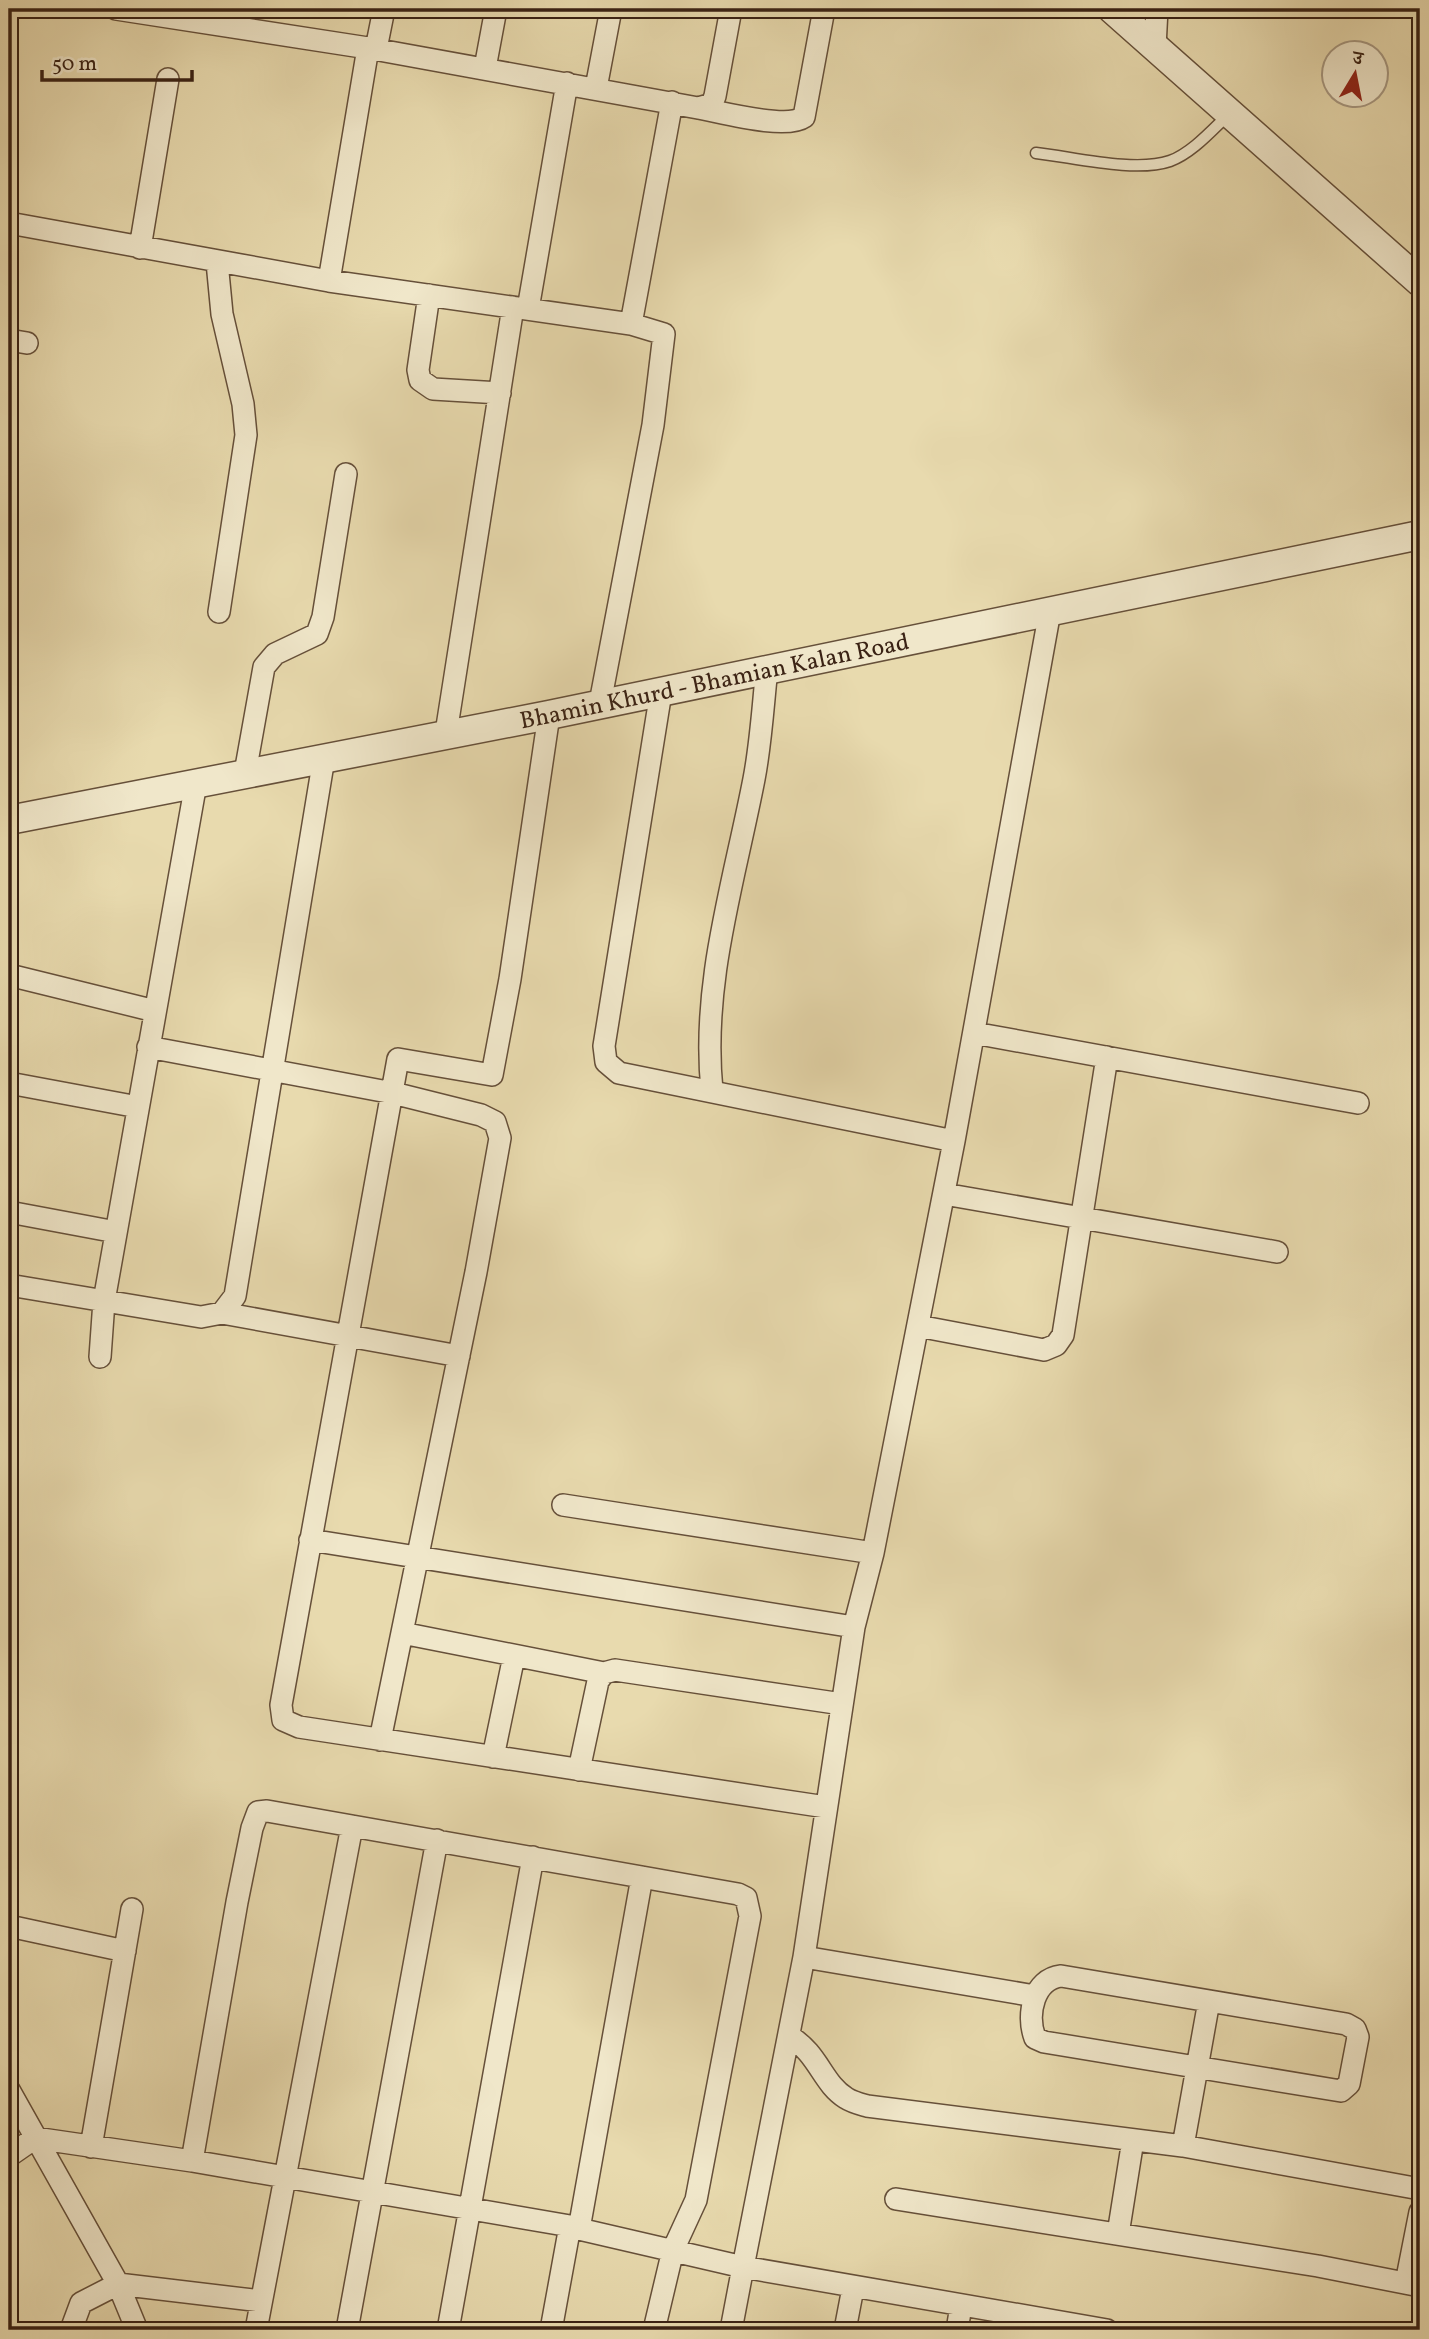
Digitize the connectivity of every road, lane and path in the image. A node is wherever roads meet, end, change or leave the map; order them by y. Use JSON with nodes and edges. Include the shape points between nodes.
{"nodes":[{"id":1,"x":116,"y":9,"type":"edge"},
{"id":2,"x":384,"y":9,"type":"edge"},
{"id":3,"x":496,"y":9,"type":"edge"},
{"id":4,"x":611,"y":9,"type":"edge"},
{"id":5,"x":731,"y":9,"type":"edge"},
{"id":6,"x":824,"y":9,"type":"edge"},
{"id":7,"x":1112,"y":9,"type":"edge"},
{"id":8,"x":1157,"y":9,"type":"edge"},
{"id":9,"x":1155,"y":47,"type":"junction"},
{"id":10,"x":372,"y":49,"type":"junction"},
{"id":11,"x":485,"y":68,"type":"junction"},
{"id":12,"x":169,"y":79,"type":"dead end"},
{"id":13,"x":567,"y":83,"type":"junction"},
{"id":14,"x":596,"y":88,"type":"junction"},
{"id":15,"x":672,"y":102,"type":"junction"},
{"id":16,"x":698,"y":108,"type":"junction"},
{"id":17,"x":1230,"y":113,"type":"junction"},
{"id":18,"x":1036,"y":153,"type":"dead end"},
{"id":19,"x":9,"y":223,"type":"edge"},
{"id":20,"x":140,"y":248,"type":"junction"},
{"id":21,"x":217,"y":262,"type":"junction"},
{"id":22,"x":330,"y":281,"type":"junction"},
{"id":23,"x":1420,"y":282,"type":"edge"},
{"id":24,"x":429,"y":295,"type":"junction"},
{"id":25,"x":520,"y":308,"type":"junction"},
{"id":26,"x":631,"y":324,"type":"junction"},
{"id":27,"x":499,"y":393,"type":"junction"},
{"id":28,"x":346,"y":474,"type":"dead end"},
{"id":29,"x":1420,"y":535,"type":"edge"},
{"id":30,"x":1050,"y":611,"type":"junction"},
{"id":31,"x":219,"y":612,"type":"dead end"},
{"id":32,"x":766,"y":667,"type":"junction"},
{"id":33,"x":661,"y":692,"type":"junction"},
{"id":34,"x":600,"y":703,"type":"junction"},
{"id":35,"x":549,"y":715,"type":"junction"},
{"id":36,"x":446,"y":733,"type":"junction"},
{"id":37,"x":324,"y":758,"type":"junction"},
{"id":38,"x":245,"y":773,"type":"junction"},
{"id":39,"x":196,"y":783,"type":"junction"},
{"id":40,"x":9,"y":820,"type":"edge"},
{"id":41,"x":9,"y":975,"type":"edge"},
{"id":42,"x":155,"y":1011,"type":"junction"},
{"id":43,"x":974,"y":1033,"type":"junction"},
{"id":44,"x":148,"y":1048,"type":"junction"},
{"id":45,"x":1107,"y":1057,"type":"junction"},
{"id":46,"x":273,"y":1071,"type":"junction"},
{"id":47,"x":9,"y":1083,"type":"edge"},
{"id":48,"x":712,"y":1091,"type":"junction"},
{"id":49,"x":393,"y":1093,"type":"junction"},
{"id":50,"x":1358,"y":1103,"type":"dead end"},
{"id":51,"x":138,"y":1107,"type":"junction"},
{"id":52,"x":954,"y":1141,"type":"junction"},
{"id":53,"x":944,"y":1194,"type":"junction"},
{"id":54,"x":9,"y":1212,"type":"edge"},
{"id":55,"x":1083,"y":1218,"type":"junction"},
{"id":56,"x":116,"y":1232,"type":"junction"},
{"id":57,"x":1277,"y":1252,"type":"dead end"},
{"id":58,"x":9,"y":1285,"type":"edge"},
{"id":59,"x":104,"y":1301,"type":"junction"},
{"id":60,"x":222,"y":1313,"type":"junction"},
{"id":61,"x":918,"y":1326,"type":"junction"},
{"id":62,"x":347,"y":1338,"type":"junction"},
{"id":63,"x":100,"y":1356,"type":"dead end"},
{"id":64,"x":459,"y":1356,"type":"junction"},
{"id":65,"x":563,"y":1505,"type":"dead end"},
{"id":66,"x":310,"y":1540,"type":"junction"},
{"id":67,"x":873,"y":1553,"type":"junction"},
{"id":68,"x":418,"y":1559,"type":"junction"},
{"id":69,"x":854,"y":1627,"type":"junction"},
{"id":70,"x":402,"y":1633,"type":"junction"},
{"id":71,"x":514,"y":1656,"type":"junction"},
{"id":72,"x":604,"y":1673,"type":"junction"},
{"id":73,"x":842,"y":1704,"type":"junction"},
{"id":74,"x":380,"y":1740,"type":"junction"},
{"id":75,"x":493,"y":1757,"type":"junction"},
{"id":76,"x":579,"y":1770,"type":"junction"},
{"id":77,"x":826,"y":1807,"type":"junction"},
{"id":78,"x":352,"y":1826,"type":"junction"},
{"id":79,"x":437,"y":1840,"type":"junction"},
{"id":80,"x":533,"y":1857,"type":"junction"},
{"id":81,"x":642,"y":1877,"type":"junction"},
{"id":82,"x":132,"y":1909,"type":"dead end"},
{"id":83,"x":9,"y":1926,"type":"edge"},
{"id":84,"x":125,"y":1951,"type":"junction"},
{"id":85,"x":804,"y":1957,"type":"junction"},
{"id":86,"x":1035,"y":1996,"type":"junction"},
{"id":87,"x":1209,"y":2001,"type":"junction"},
{"id":88,"x":789,"y":2036,"type":"junction"},
{"id":89,"x":1197,"y":2068,"type":"junction"},
{"id":90,"x":9,"y":2090,"type":"edge"},
{"id":91,"x":35,"y":2138,"type":"junction"},
{"id":92,"x":1133,"y":2140,"type":"junction"},
{"id":93,"x":1183,"y":2146,"type":"junction"},
{"id":94,"x":91,"y":2147,"type":"junction"},
{"id":95,"x":9,"y":2156,"type":"edge"},
{"id":96,"x":192,"y":2161,"type":"junction"},
{"id":97,"x":286,"y":2178,"type":"junction"},
{"id":98,"x":1420,"y":2189,"type":"edge"},
{"id":99,"x":370,"y":2194,"type":"junction"},
{"id":100,"x":896,"y":2199,"type":"dead end"},
{"id":101,"x":471,"y":2209,"type":"junction"},
{"id":102,"x":1420,"y":2212,"type":"edge"},
{"id":103,"x":574,"y":2228,"type":"junction"},
{"id":104,"x":1118,"y":2234,"type":"junction"},
{"id":105,"x":673,"y":2250,"type":"junction"},
{"id":106,"x":743,"y":2267,"type":"junction"},
{"id":107,"x":118,"y":2284,"type":"junction"},
{"id":108,"x":1413,"y":2285,"type":"edge"},
{"id":109,"x":853,"y":2288,"type":"junction"},
{"id":110,"x":261,"y":2301,"type":"junction"},
{"id":111,"x":961,"y":2306,"type":"junction"},
{"id":112,"x":1074,"y":2327,"type":"edge"},
{"id":113,"x":71,"y":2330,"type":"edge"},
{"id":114,"x":137,"y":2330,"type":"edge"},
{"id":115,"x":256,"y":2330,"type":"edge"},
{"id":116,"x":347,"y":2330,"type":"edge"},
{"id":117,"x":448,"y":2330,"type":"edge"},
{"id":118,"x":551,"y":2330,"type":"edge"},
{"id":119,"x":654,"y":2330,"type":"edge"},
{"id":120,"x":731,"y":2330,"type":"edge"},
{"id":121,"x":845,"y":2330,"type":"edge"},
{"id":122,"x":957,"y":2330,"type":"edge"},
{"id":123,"x":1107,"y":2330,"type":"edge"}],
"edges":[{"from":1,"to":10,"type":"street"},
{"from":2,"to":10,"type":"street"},
{"from":3,"to":11,"type":"street"},
{"from":4,"to":14,"type":"street"},
{"from":5,"to":16,"type":"street","via":[[715,96],[712,104]]},
{"from":6,"to":16,"type":"street","via":[[804,117],[798,122]]},
{"from":7,"to":9,"type":"street"},
{"from":8,"to":9,"type":"street"},
{"from":9,"to":17,"type":"street"},
{"from":10,"to":11,"type":"street"},
{"from":10,"to":22,"type":"street"},
{"from":11,"to":13,"type":"street"},
{"from":12,"to":20,"type":"street"},
{"from":13,"to":14,"type":"street"},
{"from":13,"to":25,"type":"street"},
{"from":14,"to":15,"type":"street"},
{"from":15,"to":16,"type":"street"},
{"from":15,"to":26,"type":"street"},
{"from":17,"to":18,"type":"lane","via":[[1198,143],[1171,160],[1145,165]]},
{"from":17,"to":23,"type":"street"},
{"from":19,"to":20,"type":"street"},
{"from":20,"to":21,"type":"street"},
{"from":21,"to":22,"type":"street"},
{"from":21,"to":31,"type":"street","via":[[222,314],[246,435]]},
{"from":22,"to":24,"type":"street"},
{"from":24,"to":25,"type":"street"},
{"from":24,"to":27,"type":"street","via":[[420,380],[433,389]]},
{"from":25,"to":26,"type":"street"},
{"from":25,"to":27,"type":"street"},
{"from":26,"to":34,"type":"street","via":[[660,331],[665,341]]},
{"from":27,"to":36,"type":"street"},
{"from":28,"to":38,"type":"street","via":[[323,618],[317,634],[275,654],[264,667]]},
{"from":29,"to":30,"type":"street","name":"Bhamin Khurd - Bhamian Kalan Road"},
{"from":30,"to":32,"type":"street","name":"Bhamin Khurd - Bhamian Kalan Road"},
{"from":30,"to":43,"type":"street"},
{"from":32,"to":33,"type":"street","name":"Bhamin Khurd - Bhamian Kalan Road"},
{"from":32,"to":48,"type":"street","via":[[754,778],[710,996]]},
{"from":33,"to":34,"type":"street","name":"Bhamin Khurd - Bhamian Kalan Road"},
{"from":33,"to":48,"type":"street","via":[[604,1046],[606,1062],[619,1073]]},
{"from":34,"to":35,"type":"street","name":"Bhamin Khurd - Bhamian Kalan Road"},
{"from":35,"to":36,"type":"street","name":"Bhamin Khurd - Bhamian Kalan Road"},
{"from":35,"to":49,"type":"street","via":[[492,1075],[398,1059]]},
{"from":36,"to":37,"type":"street","name":"Bhamin Khurd - Bhamian Kalan Road"},
{"from":37,"to":38,"type":"street","name":"Bhamin Khurd - Bhamian Kalan Road"},
{"from":37,"to":46,"type":"street"},
{"from":38,"to":39,"type":"street","name":"Bhamin Khurd - Bhamian Kalan Road"},
{"from":39,"to":40,"type":"street","name":"Bhamin Khurd - Bhamian Kalan Road"},
{"from":39,"to":42,"type":"street"},
{"from":41,"to":42,"type":"street"},
{"from":42,"to":44,"type":"street"},
{"from":43,"to":45,"type":"street"},
{"from":43,"to":52,"type":"street"},
{"from":44,"to":46,"type":"street"},
{"from":44,"to":51,"type":"street"},
{"from":45,"to":50,"type":"street"},
{"from":45,"to":55,"type":"street"},
{"from":46,"to":49,"type":"street"},
{"from":46,"to":60,"type":"street","via":[[235,1296]]},
{"from":47,"to":51,"type":"street"},
{"from":48,"to":52,"type":"street"},
{"from":49,"to":62,"type":"street"},
{"from":49,"to":64,"type":"street","via":[[481,1115],[495,1122],[500,1138]]},
{"from":51,"to":56,"type":"street"},
{"from":52,"to":53,"type":"street"},
{"from":53,"to":55,"type":"street"},
{"from":53,"to":61,"type":"street"},
{"from":54,"to":56,"type":"street"},
{"from":55,"to":57,"type":"street"},
{"from":55,"to":61,"type":"street","via":[[1063,1335],[1056,1345],[1044,1350]]},
{"from":56,"to":59,"type":"street"},
{"from":58,"to":59,"type":"street"},
{"from":59,"to":60,"type":"street","via":[[201,1317]]},
{"from":59,"to":63,"type":"street"},
{"from":60,"to":62,"type":"street"},
{"from":61,"to":67,"type":"street"},
{"from":62,"to":64,"type":"street"},
{"from":62,"to":66,"type":"street"},
{"from":64,"to":68,"type":"street"},
{"from":65,"to":67,"type":"street"},
{"from":66,"to":68,"type":"street"},
{"from":66,"to":74,"type":"street","via":[[281,1705],[283,1720],[299,1727]]},
{"from":67,"to":69,"type":"street"},
{"from":68,"to":69,"type":"street"},
{"from":68,"to":70,"type":"street"},
{"from":69,"to":73,"type":"street"},
{"from":70,"to":71,"type":"street"},
{"from":70,"to":74,"type":"street"},
{"from":71,"to":72,"type":"street"},
{"from":71,"to":75,"type":"street"},
{"from":72,"to":73,"type":"street","via":[[615,1670]]},
{"from":72,"to":76,"type":"street","via":[[598,1681]]},
{"from":73,"to":77,"type":"street"},
{"from":74,"to":75,"type":"street"},
{"from":75,"to":76,"type":"street"},
{"from":76,"to":77,"type":"street"},
{"from":77,"to":85,"type":"street"},
{"from":78,"to":79,"type":"street"},
{"from":78,"to":96,"type":"street","via":[[267,1811],[254,1817]]},
{"from":78,"to":97,"type":"street"},
{"from":79,"to":80,"type":"street"},
{"from":79,"to":99,"type":"street"},
{"from":80,"to":81,"type":"street"},
{"from":80,"to":101,"type":"street"},
{"from":81,"to":103,"type":"street"},
{"from":81,"to":105,"type":"street","via":[[738,1894],[750,1905],[696,2200]]},
{"from":82,"to":84,"type":"street"},
{"from":83,"to":84,"type":"street"},
{"from":84,"to":94,"type":"street"},
{"from":85,"to":86,"type":"street"},
{"from":85,"to":88,"type":"street"},
{"from":86,"to":87,"type":"street","via":[[1047,1978],[1061,1976]]},
{"from":86,"to":89,"type":"street","via":[[1035,2038]]},
{"from":87,"to":89,"type":"street"},
{"from":87,"to":89,"type":"street","via":[[1346,2024],[1358,2037],[1349,2084],[1341,2091]]},
{"from":88,"to":92,"type":"street","via":[[804,2045],[846,2098],[867,2106]]},
{"from":88,"to":106,"type":"street"},
{"from":89,"to":93,"type":"street"},
{"from":90,"to":91,"type":"street"},
{"from":91,"to":94,"type":"street"},
{"from":91,"to":95,"type":"street"},
{"from":91,"to":107,"type":"street"},
{"from":92,"to":93,"type":"street"},
{"from":92,"to":104,"type":"street"},
{"from":93,"to":98,"type":"street"},
{"from":94,"to":96,"type":"street"},
{"from":96,"to":97,"type":"street"},
{"from":97,"to":99,"type":"street"},
{"from":97,"to":110,"type":"street"},
{"from":99,"to":101,"type":"street"},
{"from":99,"to":116,"type":"street"},
{"from":100,"to":104,"type":"street"},
{"from":101,"to":103,"type":"street"},
{"from":101,"to":117,"type":"street"},
{"from":102,"to":108,"type":"street"},
{"from":103,"to":105,"type":"street"},
{"from":103,"to":118,"type":"street"},
{"from":104,"to":108,"type":"street"},
{"from":105,"to":106,"type":"street"},
{"from":105,"to":119,"type":"street"},
{"from":106,"to":109,"type":"street"},
{"from":106,"to":120,"type":"street"},
{"from":107,"to":110,"type":"street"},
{"from":107,"to":113,"type":"street","via":[[81,2303]]},
{"from":107,"to":114,"type":"street"},
{"from":109,"to":111,"type":"street"},
{"from":109,"to":121,"type":"street"},
{"from":110,"to":115,"type":"street"},
{"from":111,"to":112,"type":"street"},
{"from":111,"to":122,"type":"street"},
{"from":112,"to":123,"type":"street"}]}
